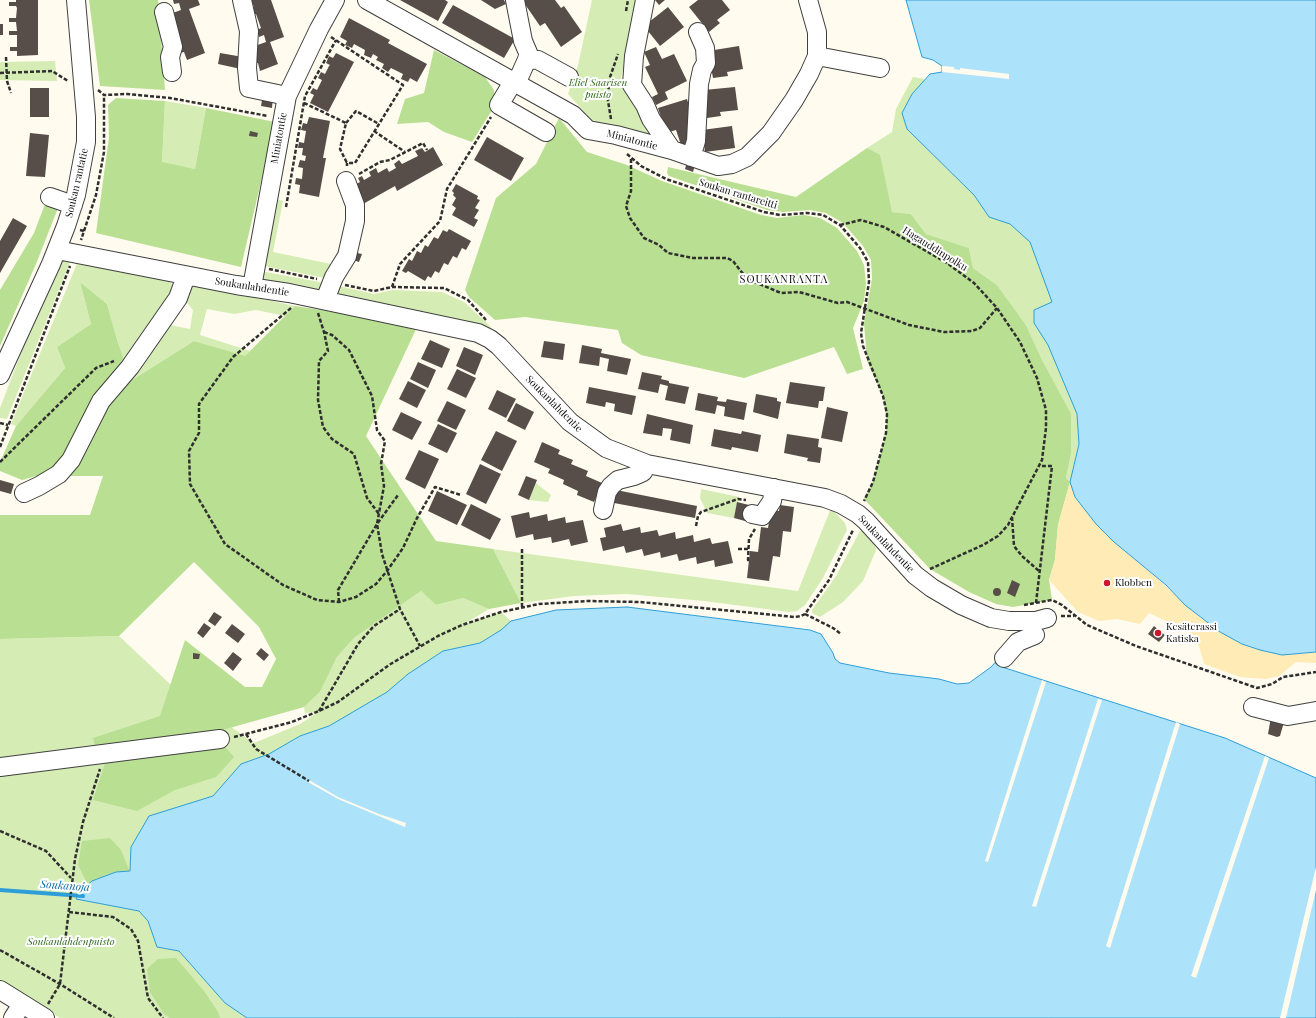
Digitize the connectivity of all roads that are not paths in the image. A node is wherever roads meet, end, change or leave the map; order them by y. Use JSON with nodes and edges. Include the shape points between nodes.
{"nodes":[{"id":1,"x":76,"y":0,"type":"edge"},
{"id":2,"x":242,"y":0,"type":"edge"},
{"id":3,"x":335,"y":0,"type":"edge"},
{"id":4,"x":367,"y":0,"type":"edge"},
{"id":5,"x":515,"y":0,"type":"edge"},
{"id":6,"x":645,"y":0,"type":"edge"},
{"id":7,"x":808,"y":0,"type":"edge"},
{"id":8,"x":164,"y":12,"type":"dead end"},
{"id":9,"x":698,"y":32,"type":"dead end"},
{"id":10,"x":817,"y":56,"type":"junction"},
{"id":11,"x":527,"y":59,"type":"junction"},
{"id":12,"x":880,"y":68,"type":"dead end"},
{"id":13,"x":172,"y":72,"type":"dead end"},
{"id":14,"x":569,"y":77,"type":"dead end"},
{"id":15,"x":515,"y":83,"type":"junction"},
{"id":16,"x":285,"y":105,"type":"junction"},
{"id":17,"x":546,"y":132,"type":"dead end"},
{"id":18,"x":672,"y":150,"type":"junction"},
{"id":19,"x":691,"y":157,"type":"junction"},
{"id":20,"x":346,"y":181,"type":"road end"},
{"id":21,"x":50,"y":197,"type":"dead end"},
{"id":22,"x":73,"y":205,"type":"junction"},
{"id":23,"x":57,"y":250,"type":"junction"},
{"id":24,"x":186,"y":276,"type":"junction"},
{"id":25,"x":252,"y":287,"type":"junction"},
{"id":26,"x":316,"y":299,"type":"junction"},
{"id":27,"x":0,"y":375,"type":"edge"},
{"id":28,"x":647,"y":464,"type":"junction"},
{"id":29,"x":774,"y":488,"type":"junction"},
{"id":30,"x":24,"y":493,"type":"dead end"},
{"id":31,"x":603,"y":510,"type":"dead end"},
{"id":32,"x":757,"y":515,"type":"road end"},
{"id":33,"x":1047,"y":618,"type":"dead end"},
{"id":34,"x":1035,"y":635,"type":"dead end"},
{"id":35,"x":1004,"y":658,"type":"dead end"},
{"id":36,"x":1253,"y":707,"type":"dead end"},
{"id":37,"x":1316,"y":711,"type":"edge"},
{"id":38,"x":220,"y":739,"type":"road end"},
{"id":39,"x":0,"y":767,"type":"edge"},
{"id":40,"x":0,"y":990,"type":"edge"},
{"id":41,"x":18,"y":1011,"type":"edge"},
{"id":42,"x":45,"y":1013,"type":"edge"}],
"edges":[{"from":1,"to":22,"type":"street","name":"Soukan rantatie","via":[[88,79],[86,142]]},
{"from":2,"to":16,"type":"street","via":[[249,31],[249,88]]},
{"from":3,"to":16,"type":"street","name":"Miniatontie"},
{"from":4,"to":15,"type":"street","name":"Miniatontie"},
{"from":5,"to":11,"type":"street","via":[[523,41],[529,55]]},
{"from":6,"to":18,"type":"street","via":[[634,56],[632,85]]},
{"from":7,"to":10,"type":"street","name":"Miniatontie","via":[[817,32]]},
{"from":8,"to":13,"type":"street","via":[[173,47],[170,57]]},
{"from":9,"to":19,"type":"street","via":[[705,48],[706,63],[702,70],[696,141]]},
{"from":10,"to":12,"type":"street"},
{"from":10,"to":19,"type":"street","name":"Miniatontie","via":[[794,100],[771,133],[747,157],[732,164],[718,166]]},
{"from":11,"to":14,"type":"street","via":[[538,60]]},
{"from":11,"to":15,"type":"street"},
{"from":15,"to":17,"type":"street","via":[[499,105]]},
{"from":15,"to":18,"type":"street","name":"Miniatontie","via":[[573,115],[588,130]]},
{"from":16,"to":25,"type":"street","name":"Miniatontie"},
{"from":18,"to":19,"type":"street","name":"Miniatontie"},
{"from":20,"to":26,"type":"street","via":[[355,205],[347,256],[332,283]]},
{"from":21,"to":22,"type":"street"},
{"from":22,"to":23,"type":"street","name":"Soukan rantatie"},
{"from":23,"to":24,"type":"street","name":"Soukanlahdentie"},
{"from":23,"to":27,"type":"street","name":"Soukan rantatie"},
{"from":24,"to":25,"type":"street","name":"Soukanlahdentie"},
{"from":24,"to":30,"type":"street","via":[[178,298],[130,367],[101,400],[70,460],[59,474]]},
{"from":25,"to":26,"type":"street","name":"Soukanlahdentie"},
{"from":26,"to":28,"type":"street","name":"Soukanlahdentie","via":[[463,329],[490,339],[570,422],[606,448]]},
{"from":28,"to":29,"type":"street","name":"Soukanlahdentie"},
{"from":28,"to":31,"type":"street","via":[[643,472],[618,480],[611,486]]},
{"from":29,"to":32,"type":"street","via":[[772,501]]},
{"from":29,"to":33,"type":"street","name":"Soukanlahdentie","via":[[825,498],[849,508],[866,521],[916,575],[961,605],[991,618],[1009,621],[1036,621]]},
{"from":34,"to":35,"type":"street","via":[[1018,642]]},
{"from":36,"to":37,"type":"street","via":[[1288,716]]},
{"from":38,"to":39,"type":"street"},
{"from":40,"to":41,"type":"street"},
{"from":41,"to":42,"type":"street"}]}
